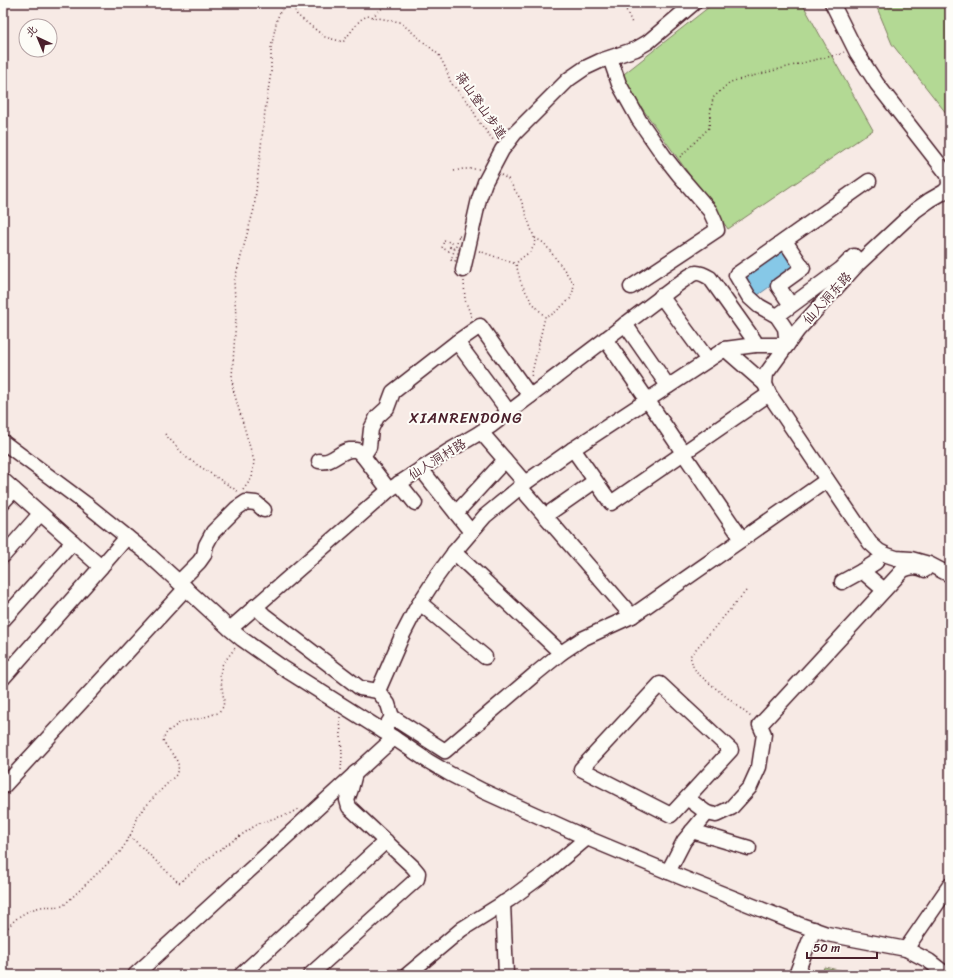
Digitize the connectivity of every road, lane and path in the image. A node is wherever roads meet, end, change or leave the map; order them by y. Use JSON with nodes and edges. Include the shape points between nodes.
{"nodes":[{"id":1,"x":289,"y":3,"type":"edge"},
{"id":2,"x":292,"y":3,"type":"edge"},
{"id":3,"x":388,"y":3,"type":"edge"},
{"id":4,"x":623,"y":3,"type":"edge"},
{"id":5,"x":694,"y":3,"type":"edge"},
{"id":6,"x":832,"y":3,"type":"edge"},
{"id":7,"x":372,"y":17,"type":"junction"},
{"id":8,"x":632,"y":23,"type":"dead end"},
{"id":9,"x":854,"y":47,"type":"junction"},
{"id":10,"x":610,"y":58,"type":"junction"},
{"id":11,"x":502,"y":150,"type":"junction"},
{"id":12,"x":491,"y":169,"type":"junction"},
{"id":13,"x":454,"y":171,"type":"dead end"},
{"id":14,"x":679,"y":175,"type":"junction"},
{"id":15,"x":869,"y":181,"type":"dead end"},
{"id":16,"x":534,"y":237,"type":"junction"},
{"id":17,"x":785,"y":241,"type":"junction"},
{"id":18,"x":450,"y":247,"type":"junction"},
{"id":19,"x":461,"y":248,"type":"junction"},
{"id":20,"x":854,"y":256,"type":"dead end"},
{"id":21,"x":516,"y":264,"type":"junction"},
{"id":22,"x":463,"y":270,"type":"joint"},
{"id":23,"x":631,"y":287,"type":"dead end"},
{"id":24,"x":661,"y":296,"type":"junction"},
{"id":25,"x":791,"y":305,"type":"junction"},
{"id":26,"x":545,"y":316,"type":"junction"},
{"id":27,"x":777,"y":316,"type":"junction"},
{"id":28,"x":625,"y":324,"type":"junction"},
{"id":29,"x":480,"y":326,"type":"junction"},
{"id":30,"x":605,"y":339,"type":"junction"},
{"id":31,"x":457,"y":342,"type":"junction"},
{"id":32,"x":755,"y":345,"type":"junction"},
{"id":33,"x":787,"y":345,"type":"junction"},
{"id":34,"x":725,"y":349,"type":"junction"},
{"id":35,"x":708,"y":360,"type":"junction"},
{"id":36,"x":668,"y":386,"type":"junction"},
{"id":37,"x":767,"y":389,"type":"junction"},
{"id":38,"x":528,"y":393,"type":"junction"},
{"id":39,"x":648,"y":400,"type":"junction"},
{"id":40,"x":509,"y":412,"type":"junction"},
{"id":41,"x":481,"y":432,"type":"junction"},
{"id":42,"x":165,"y":434,"type":"dead end"},
{"id":43,"x":3,"y":442,"type":"edge"},
{"id":44,"x":573,"y":449,"type":"junction"},
{"id":45,"x":683,"y":454,"type":"junction"},
{"id":46,"x":363,"y":456,"type":"junction"},
{"id":47,"x":505,"y":460,"type":"junction"},
{"id":48,"x":319,"y":461,"type":"dead end"},
{"id":49,"x":421,"y":468,"type":"junction"},
{"id":50,"x":3,"y":480,"type":"edge"},
{"id":51,"x":827,"y":480,"type":"junction"},
{"id":52,"x":595,"y":481,"type":"junction"},
{"id":53,"x":522,"y":485,"type":"junction"},
{"id":54,"x":394,"y":486,"type":"junction"},
{"id":55,"x":14,"y":490,"type":"junction"},
{"id":56,"x":3,"y":502,"type":"edge"},
{"id":57,"x":415,"y":503,"type":"dead end"},
{"id":58,"x":264,"y":510,"type":"dead end"},
{"id":59,"x":456,"y":512,"type":"junction"},
{"id":60,"x":40,"y":514,"type":"junction"},
{"id":61,"x":544,"y":516,"type":"junction"},
{"id":62,"x":471,"y":532,"type":"junction"},
{"id":63,"x":127,"y":537,"type":"junction"},
{"id":64,"x":742,"y":539,"type":"junction"},
{"id":65,"x":73,"y":542,"type":"junction"},
{"id":66,"x":454,"y":552,"type":"junction"},
{"id":67,"x":3,"y":556,"type":"edge"},
{"id":68,"x":876,"y":562,"type":"dead end"},
{"id":69,"x":101,"y":567,"type":"junction"},
{"id":70,"x":862,"y":571,"type":"junction"},
{"id":71,"x":950,"y":575,"type":"edge"},
{"id":72,"x":842,"y":582,"type":"dead end"},
{"id":73,"x":950,"y":582,"type":"edge"},
{"id":74,"x":183,"y":585,"type":"junction"},
{"id":75,"x":884,"y":590,"type":"junction"},
{"id":76,"x":746,"y":591,"type":"dead end"},
{"id":77,"x":420,"y":603,"type":"junction"},
{"id":78,"x":256,"y":606,"type":"junction"},
{"id":79,"x":632,"y":616,"type":"junction"},
{"id":80,"x":3,"y":620,"type":"edge"},
{"id":81,"x":230,"y":629,"type":"junction"},
{"id":82,"x":242,"y":639,"type":"junction"},
{"id":83,"x":562,"y":653,"type":"junction"},
{"id":84,"x":486,"y":657,"type":"dead end"},
{"id":85,"x":6,"y":669,"type":"edge"},
{"id":86,"x":378,"y":691,"type":"junction"},
{"id":87,"x":340,"y":704,"type":"junction"},
{"id":88,"x":392,"y":717,"type":"junction"},
{"id":89,"x":760,"y":725,"type":"junction"},
{"id":90,"x":388,"y":735,"type":"junction"},
{"id":91,"x":341,"y":770,"type":"dead end"},
{"id":92,"x":355,"y":773,"type":"junction"},
{"id":93,"x":3,"y":787,"type":"edge"},
{"id":94,"x":687,"y":798,"type":"junction"},
{"id":95,"x":302,"y":806,"type":"dead end"},
{"id":96,"x":707,"y":813,"type":"junction"},
{"id":97,"x":692,"y":831,"type":"junction"},
{"id":98,"x":130,"y":836,"type":"junction"},
{"id":99,"x":587,"y":838,"type":"junction"},
{"id":100,"x":386,"y":841,"type":"junction"},
{"id":101,"x":750,"y":848,"type":"dead end"},
{"id":102,"x":668,"y":872,"type":"junction"},
{"id":103,"x":950,"y":884,"type":"edge"},
{"id":104,"x":503,"y":903,"type":"junction"},
{"id":105,"x":814,"y":929,"type":"junction"},
{"id":106,"x":3,"y":934,"type":"edge"},
{"id":107,"x":906,"y":950,"type":"junction"},
{"id":108,"x":135,"y":975,"type":"edge"},
{"id":109,"x":241,"y":975,"type":"edge"},
{"id":110,"x":310,"y":975,"type":"edge"},
{"id":111,"x":407,"y":975,"type":"edge"},
{"id":112,"x":506,"y":975,"type":"edge"},
{"id":113,"x":796,"y":975,"type":"edge"},
{"id":114,"x":947,"y":975,"type":"edge"}],
"edges":[{"from":1,"to":42,"type":"path","via":[[281,10],[277,19],[271,48],[271,72],[254,209],[234,282],[236,318],[233,389],[254,461],[252,478],[241,493],[187,458]]},
{"from":2,"to":7,"type":"path","via":[[297,15],[325,37],[343,42],[360,20],[367,16]]},
{"from":3,"to":7,"type":"path"},
{"from":4,"to":8,"type":"path"},
{"from":5,"to":10,"type":"street","via":[[648,42]]},
{"from":6,"to":9,"type":"street","name":"仙人洞东路"},
{"from":7,"to":11,"type":"path","name":"蒋山登山步道","via":[[400,22],[439,55],[451,83]]},
{"from":9,"to":14,"type":"path","via":[[841,54],[730,82],[713,98],[708,128],[677,160]]},
{"from":9,"to":33,"type":"street","name":"仙人洞东路","via":[[877,84],[948,175],[950,183],[944,192],[916,210],[857,265]]},
{"from":10,"to":11,"type":"street","via":[[585,68],[569,79],[515,133]]},
{"from":10,"to":14,"type":"street","via":[[619,84],[639,120]]},
{"from":11,"to":12,"type":"street"},
{"from":12,"to":13,"type":"path","via":[[462,168]]},
{"from":12,"to":16,"type":"path","via":[[508,179],[521,200]]},
{"from":12,"to":19,"type":"street"},
{"from":14,"to":23,"type":"street","via":[[710,211],[717,230]]},
{"from":15,"to":17,"type":"street"},
{"from":16,"to":21,"type":"path","via":[[535,244],[531,251]]},
{"from":16,"to":26,"type":"path","via":[[544,243],[574,284],[570,299],[553,314]]},
{"from":17,"to":25,"type":"street","via":[[804,268],[778,286]]},
{"from":17,"to":27,"type":"street","via":[[736,275],[749,297]]},
{"from":18,"to":18,"type":"path","via":[[449,250],[442,248],[444,240],[452,243]]},
{"from":18,"to":19,"type":"path"},
{"from":19,"to":21,"type":"path"},
{"from":19,"to":22,"type":"street"},
{"from":20,"to":25,"type":"street","via":[[841,269]]},
{"from":21,"to":26,"type":"path","via":[[521,283],[531,301]]},
{"from":22,"to":29,"type":"path","via":[[465,300],[472,317]]},
{"from":24,"to":28,"type":"street","name":"仙人洞村路"},
{"from":24,"to":32,"type":"street","name":"仙人洞村路","via":[[697,272],[702,273],[710,278]]},
{"from":24,"to":35,"type":"street"},
{"from":25,"to":27,"type":"street"},
{"from":26,"to":38,"type":"path"},
{"from":27,"to":33,"type":"street","via":[[785,328]]},
{"from":28,"to":30,"type":"street","name":"仙人洞村路"},
{"from":28,"to":36,"type":"street"},
{"from":29,"to":31,"type":"street"},
{"from":29,"to":38,"type":"street"},
{"from":30,"to":38,"type":"street","name":"仙人洞村路"},
{"from":30,"to":39,"type":"street"},
{"from":31,"to":40,"type":"street"},
{"from":31,"to":46,"type":"street","via":[[393,392],[387,408],[377,417],[371,429],[369,447]]},
{"from":32,"to":33,"type":"street"},
{"from":32,"to":34,"type":"street"},
{"from":33,"to":37,"type":"street","name":"仙人洞东路","via":[[766,374]]},
{"from":34,"to":35,"type":"street"},
{"from":34,"to":37,"type":"street"},
{"from":35,"to":36,"type":"street"},
{"from":36,"to":39,"type":"street"},
{"from":37,"to":45,"type":"street"},
{"from":37,"to":51,"type":"street"},
{"from":38,"to":40,"type":"street","name":"仙人洞村路"},
{"from":39,"to":44,"type":"street"},
{"from":39,"to":45,"type":"street"},
{"from":40,"to":41,"type":"street","name":"仙人洞村路"},
{"from":41,"to":47,"type":"street"},
{"from":41,"to":49,"type":"street","name":"仙人洞村路"},
{"from":43,"to":63,"type":"street"},
{"from":44,"to":52,"type":"street"},
{"from":44,"to":53,"type":"street"},
{"from":45,"to":52,"type":"street","via":[[611,503]]},
{"from":45,"to":64,"type":"street"},
{"from":46,"to":48,"type":"street","via":[[357,450],[351,450],[324,462]]},
{"from":46,"to":54,"type":"street"},
{"from":47,"to":53,"type":"street"},
{"from":47,"to":59,"type":"street"},
{"from":49,"to":54,"type":"street","name":"仙人洞村路"},
{"from":49,"to":59,"type":"street"},
{"from":50,"to":55,"type":"street"},
{"from":51,"to":64,"type":"street"},
{"from":51,"to":71,"type":"street","via":[[870,543],[879,551],[896,558],[929,564]]},
{"from":52,"to":61,"type":"street"},
{"from":53,"to":61,"type":"street"},
{"from":53,"to":62,"type":"street","via":[[485,516]]},
{"from":54,"to":57,"type":"street"},
{"from":54,"to":78,"type":"street","name":"仙人洞村路"},
{"from":55,"to":56,"type":"street"},
{"from":55,"to":60,"type":"street"},
{"from":58,"to":74,"type":"street","via":[[256,502],[246,502],[237,508],[213,532],[204,555]]},
{"from":59,"to":62,"type":"street"},
{"from":60,"to":65,"type":"street"},
{"from":60,"to":67,"type":"street"},
{"from":61,"to":79,"type":"street"},
{"from":62,"to":66,"type":"street"},
{"from":63,"to":69,"type":"street"},
{"from":63,"to":74,"type":"street"},
{"from":64,"to":79,"type":"street"},
{"from":65,"to":69,"type":"street"},
{"from":65,"to":80,"type":"street"},
{"from":66,"to":77,"type":"street"},
{"from":66,"to":83,"type":"street"},
{"from":68,"to":70,"type":"street"},
{"from":69,"to":85,"type":"street"},
{"from":70,"to":72,"type":"street"},
{"from":70,"to":75,"type":"street"},
{"from":73,"to":75,"type":"street","via":[[922,568],[911,567],[903,570]]},
{"from":74,"to":81,"type":"street"},
{"from":74,"to":93,"type":"street"},
{"from":75,"to":89,"type":"street"},
{"from":76,"to":89,"type":"path","via":[[690,656],[697,673]]},
{"from":77,"to":84,"type":"street"},
{"from":77,"to":86,"type":"street","via":[[402,636]]},
{"from":78,"to":81,"type":"street","name":"仙人洞村路"},
{"from":78,"to":86,"type":"street","via":[[264,615],[360,688]]},
{"from":79,"to":83,"type":"street","via":[[582,639]]},
{"from":81,"to":82,"type":"street"},
{"from":82,"to":87,"type":"street"},
{"from":82,"to":98,"type":"path","via":[[222,665],[220,675],[223,707],[218,713],[181,722],[167,732],[163,740],[179,766],[176,775],[137,816]]},
{"from":83,"to":88,"type":"street","via":[[445,751]]},
{"from":86,"to":88,"type":"street","via":[[388,704]]},
{"from":87,"to":90,"type":"street"},
{"from":87,"to":91,"type":"path"},
{"from":88,"to":90,"type":"street"},
{"from":89,"to":96,"type":"street","via":[[764,734],[759,767],[750,787],[731,808],[716,815]]},
{"from":90,"to":92,"type":"street"},
{"from":90,"to":99,"type":"street","via":[[450,774]]},
{"from":92,"to":100,"type":"street","via":[[347,800],[348,807]]},
{"from":92,"to":108,"type":"street"},
{"from":94,"to":94,"type":"street","via":[[732,750],[660,684],[581,769],[671,815]]},
{"from":94,"to":96,"type":"street"},
{"from":95,"to":98,"type":"path","via":[[289,814],[259,823],[214,854],[179,883]]},
{"from":96,"to":97,"type":"street"},
{"from":97,"to":101,"type":"street"},
{"from":97,"to":102,"type":"street"},
{"from":98,"to":106,"type":"path","via":[[120,852],[63,906],[41,907],[22,914]]},
{"from":99,"to":102,"type":"street"},
{"from":99,"to":104,"type":"street","via":[[544,874]]},
{"from":100,"to":109,"type":"street"},
{"from":100,"to":110,"type":"street","via":[[418,873],[417,879]]},
{"from":102,"to":105,"type":"street"},
{"from":103,"to":107,"type":"street"},
{"from":104,"to":111,"type":"street","via":[[462,929]]},
{"from":104,"to":112,"type":"street"},
{"from":105,"to":107,"type":"street"},
{"from":105,"to":113,"type":"street"},
{"from":107,"to":114,"type":"street","via":[[929,961]]}]}
